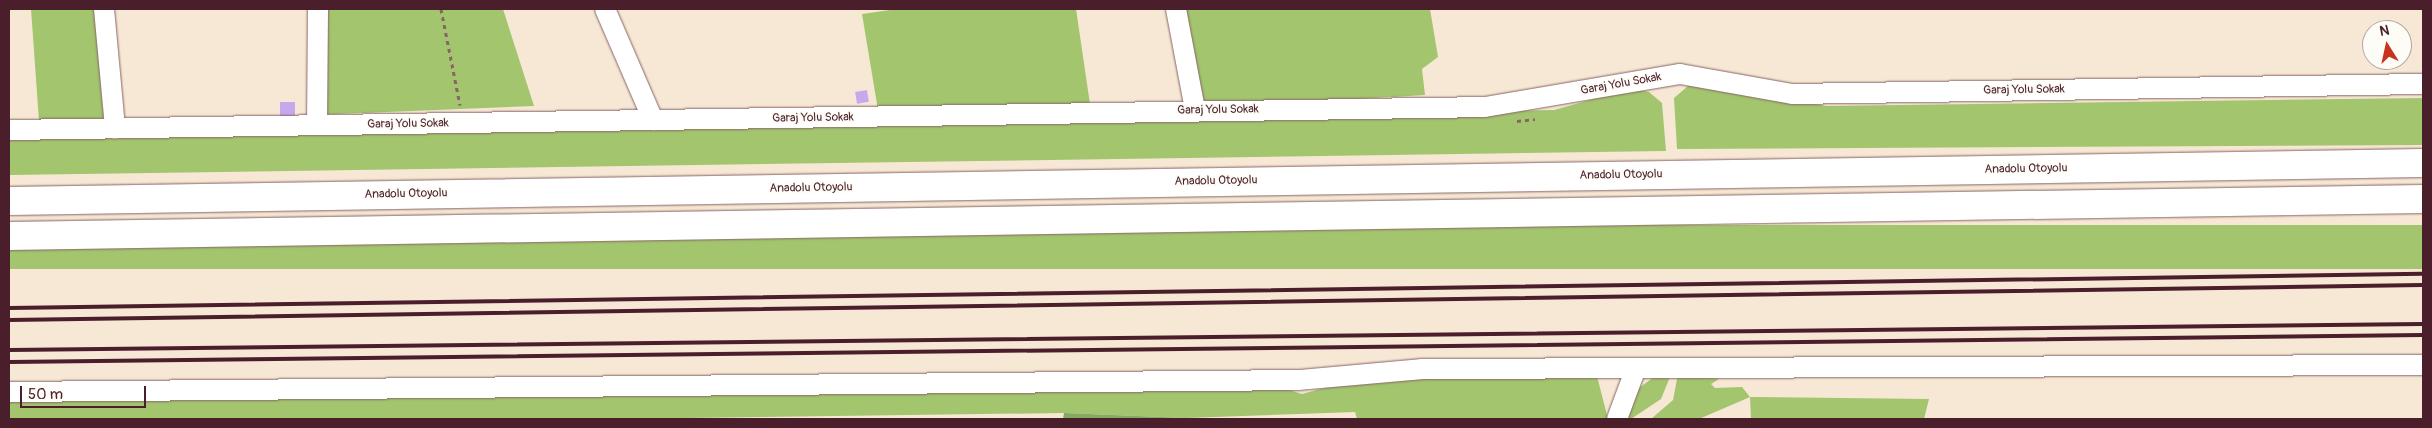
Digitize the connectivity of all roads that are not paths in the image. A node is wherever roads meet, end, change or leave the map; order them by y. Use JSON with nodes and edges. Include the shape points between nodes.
{"nodes":[{"id":1,"x":104,"y":9,"type":"edge"},
{"id":2,"x":318,"y":9,"type":"edge"},
{"id":3,"x":605,"y":9,"type":"edge"},
{"id":4,"x":1176,"y":9,"type":"edge"},
{"id":5,"x":2423,"y":84,"type":"edge"},
{"id":6,"x":1195,"y":110,"type":"junction"},
{"id":7,"x":653,"y":120,"type":"junction"},
{"id":8,"x":317,"y":125,"type":"junction"},
{"id":9,"x":115,"y":128,"type":"junction"},
{"id":10,"x":9,"y":130,"type":"edge"},
{"id":11,"x":2423,"y":163,"type":"edge"},
{"id":12,"x":2423,"y":199,"type":"edge"},
{"id":13,"x":9,"y":201,"type":"edge"},
{"id":14,"x":9,"y":236,"type":"edge"},
{"id":15,"x":2423,"y":365,"type":"edge"},
{"id":16,"x":1636,"y":368,"type":"junction"},
{"id":17,"x":9,"y":392,"type":"edge"},
{"id":18,"x":1617,"y":419,"type":"edge"}],
"edges":[{"from":1,"to":9,"type":"street"},
{"from":2,"to":8,"type":"street"},
{"from":3,"to":7,"type":"street"},
{"from":4,"to":6,"type":"street"},
{"from":5,"to":6,"type":"street","name":"Garaj Yolu Sokak","via":[[1792,94],[1680,74],[1485,108]]},
{"from":6,"to":7,"type":"street","name":"Garaj Yolu Sokak"},
{"from":7,"to":8,"type":"street","name":"Garaj Yolu Sokak"},
{"from":8,"to":9,"type":"street","name":"Garaj Yolu Sokak"},
{"from":9,"to":10,"type":"street","name":"Garaj Yolu Sokak"},
{"from":11,"to":13,"type":"highway","name":"Anadolu Otoyolu"},
{"from":12,"to":14,"type":"highway"},
{"from":15,"to":16,"type":"street"},
{"from":16,"to":17,"type":"street","via":[[1422,369],[1300,380]]},
{"from":16,"to":18,"type":"street"}]}
